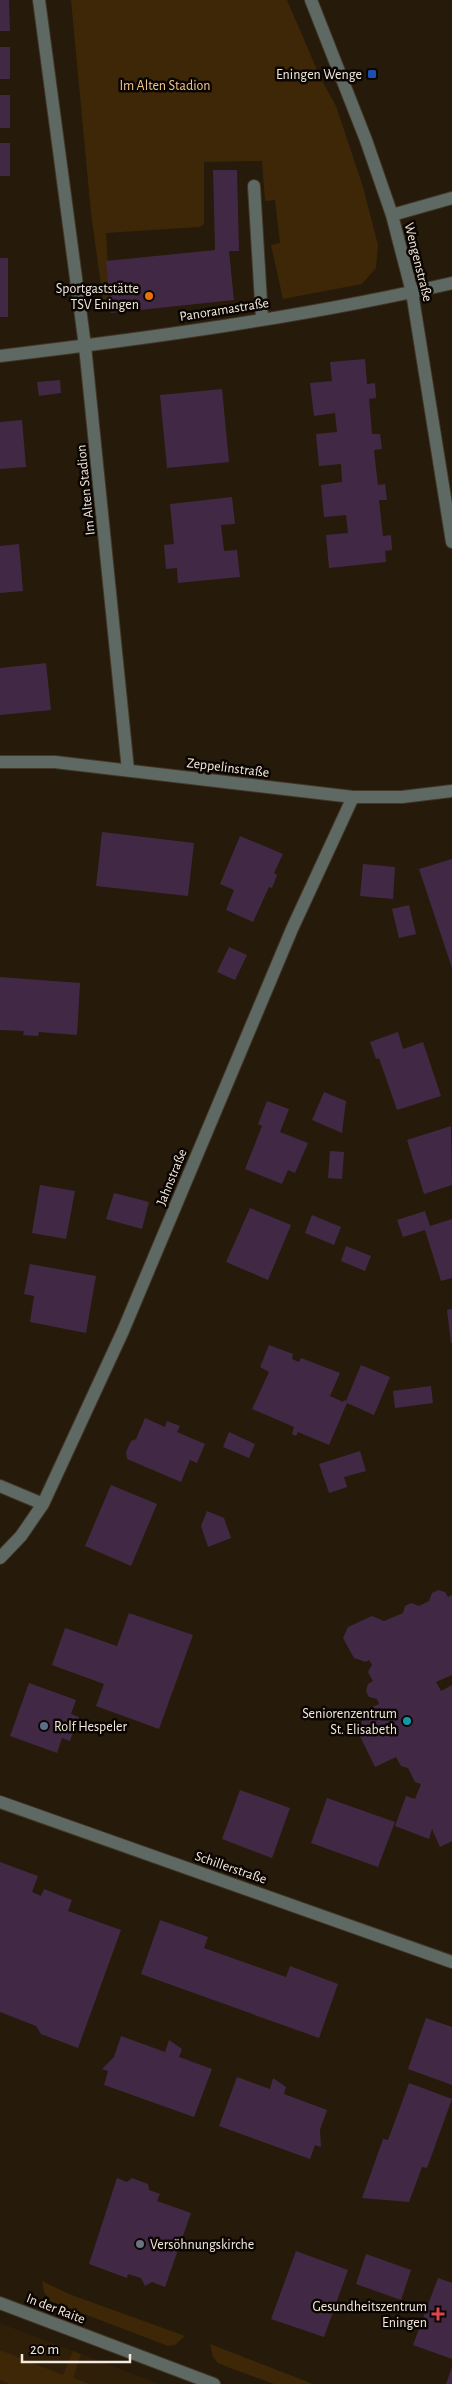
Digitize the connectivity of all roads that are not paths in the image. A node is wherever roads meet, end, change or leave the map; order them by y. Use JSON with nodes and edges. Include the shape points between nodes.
{"nodes":[{"id":1,"x":39,"y":0,"type":"edge"},
{"id":2,"x":311,"y":0,"type":"edge"},
{"id":3,"x":254,"y":186,"type":"dead end"},
{"id":4,"x":452,"y":198,"type":"edge"},
{"id":5,"x":392,"y":215,"type":"junction"},
{"id":6,"x":452,"y":283,"type":"edge"},
{"id":7,"x":412,"y":292,"type":"junction"},
{"id":8,"x":262,"y":319,"type":"junction"},
{"id":9,"x":85,"y":346,"type":"junction"},
{"id":10,"x":0,"y":356,"type":"edge"},
{"id":11,"x":452,"y":542,"type":"edge"},
{"id":12,"x":0,"y":762,"type":"edge"},
{"id":13,"x":128,"y":770,"type":"junction"},
{"id":14,"x":452,"y":791,"type":"edge"},
{"id":15,"x":353,"y":797,"type":"junction"},
{"id":16,"x":0,"y":1486,"type":"edge"},
{"id":17,"x":43,"y":1504,"type":"junction"},
{"id":18,"x":0,"y":1558,"type":"edge"},
{"id":19,"x":0,"y":1802,"type":"edge"},
{"id":20,"x":452,"y":1962,"type":"edge"},
{"id":21,"x":0,"y":2303,"type":"edge"},
{"id":22,"x":214,"y":2384,"type":"edge"}],
"edges":[{"from":1,"to":9,"type":"street","name":"Im Alten Stadion"},
{"from":2,"to":5,"type":"street","name":"Wengenstraße","via":[[346,84]]},
{"from":3,"to":8,"type":"street"},
{"from":4,"to":5,"type":"street"},
{"from":5,"to":7,"type":"street","name":"Wengenstraße"},
{"from":6,"to":7,"type":"street","name":"Panoramastraße"},
{"from":7,"to":8,"type":"street","name":"Panoramastraße"},
{"from":7,"to":11,"type":"street","name":"Wengenstraße"},
{"from":8,"to":9,"type":"street","name":"Panoramastraße"},
{"from":9,"to":10,"type":"street","name":"Panoramastraße"},
{"from":9,"to":13,"type":"street","name":"Im Alten Stadion"},
{"from":12,"to":13,"type":"street","name":"Zeppelinstraße","via":[[55,762]]},
{"from":13,"to":15,"type":"street","name":"Zeppelinstraße"},
{"from":14,"to":15,"type":"street","name":"Zeppelinstraße","via":[[402,797]]},
{"from":15,"to":17,"type":"street","name":"Jahnstraße","via":[[292,929],[123,1331]]},
{"from":16,"to":17,"type":"street"},
{"from":17,"to":18,"type":"street","name":"Jahnstraße","via":[[21,1536]]},
{"from":19,"to":20,"type":"street","name":"Schillerstraße"},
{"from":21,"to":22,"type":"street","name":"In der Raite"}]}
